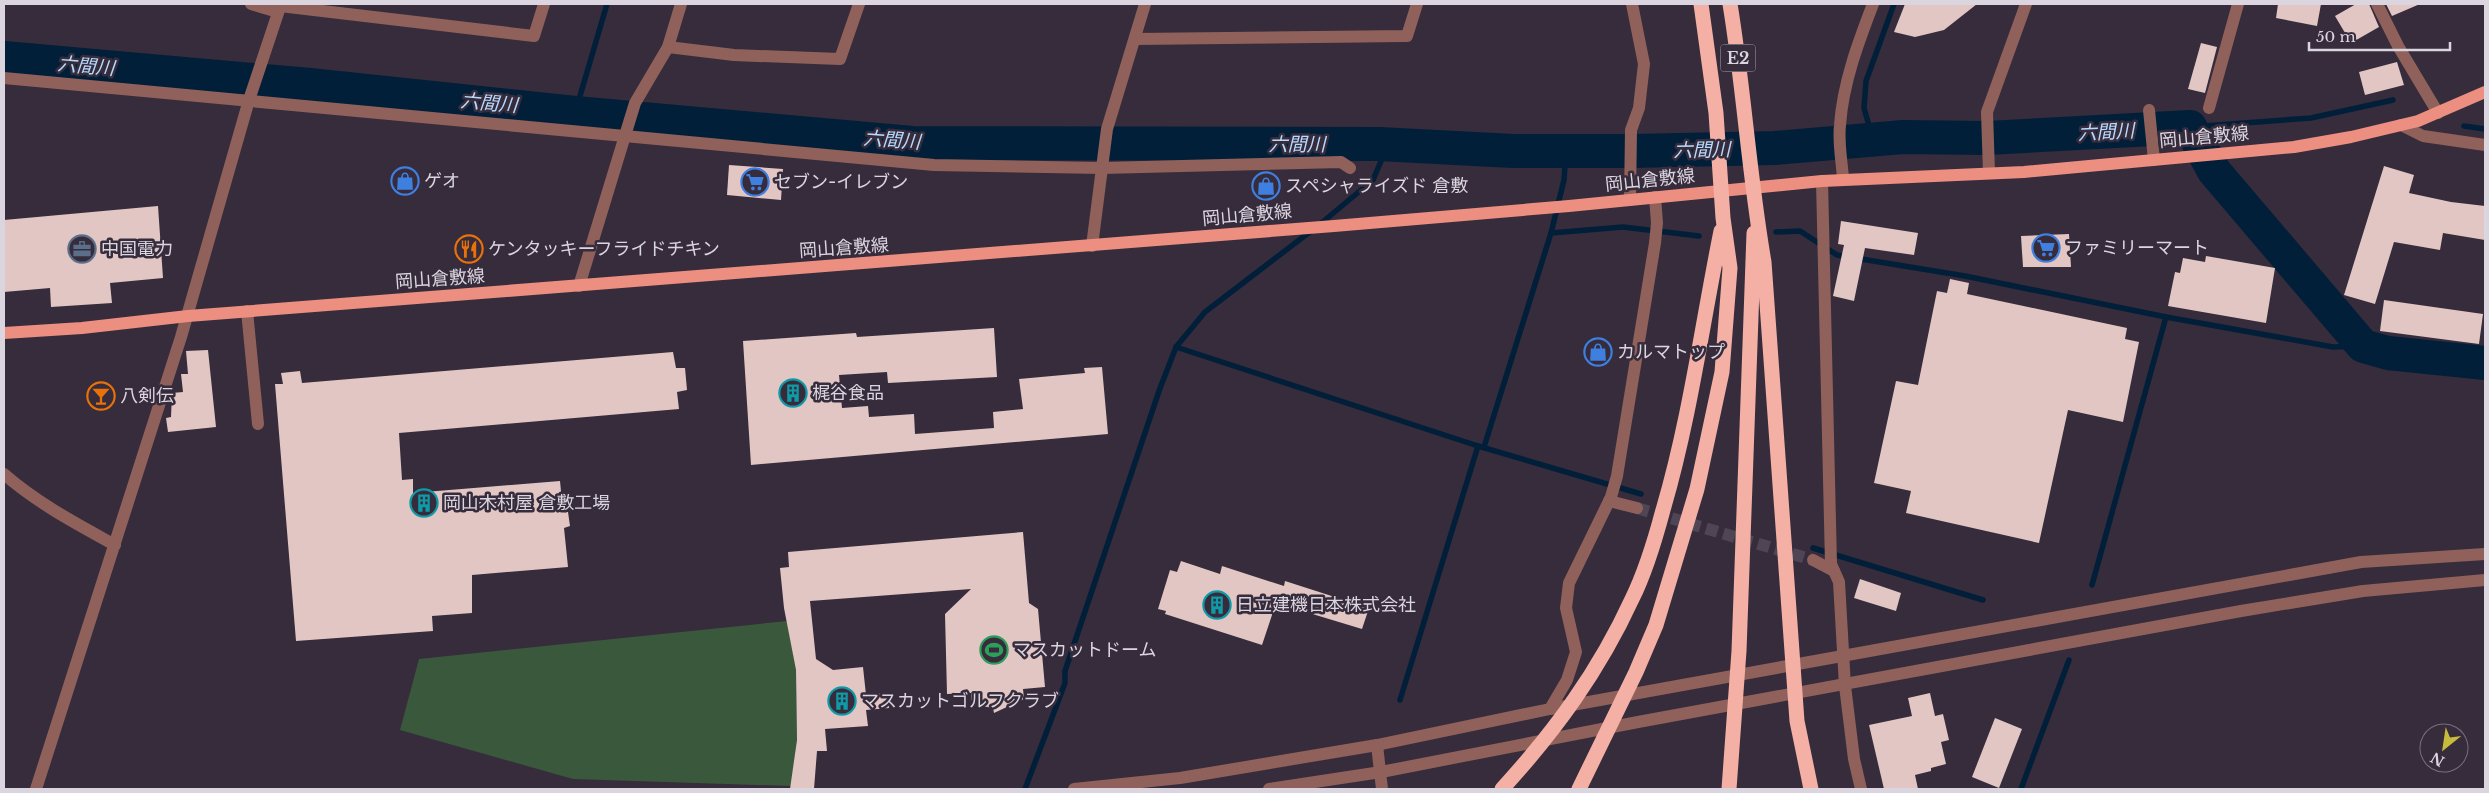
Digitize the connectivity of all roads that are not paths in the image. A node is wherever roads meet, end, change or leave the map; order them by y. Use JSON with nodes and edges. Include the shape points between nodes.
{"nodes":[{"id":1,"x":251,"y":4,"type":"edge"},
{"id":2,"x":544,"y":4,"type":"edge"},
{"id":3,"x":681,"y":4,"type":"edge"},
{"id":4,"x":859,"y":4,"type":"edge"},
{"id":5,"x":1145,"y":4,"type":"edge"},
{"id":6,"x":1417,"y":4,"type":"edge"},
{"id":7,"x":1632,"y":4,"type":"edge"},
{"id":8,"x":1701,"y":4,"type":"edge"},
{"id":9,"x":1730,"y":4,"type":"edge"},
{"id":10,"x":1873,"y":4,"type":"edge"},
{"id":11,"x":2026,"y":4,"type":"edge"},
{"id":12,"x":2238,"y":4,"type":"edge"},
{"id":13,"x":2377,"y":4,"type":"edge"},
{"id":14,"x":280,"y":7,"type":"edge"},
{"id":15,"x":1135,"y":39,"type":"junction"},
{"id":16,"x":668,"y":47,"type":"junction"},
{"id":17,"x":4,"y":78,"type":"edge"},
{"id":18,"x":2485,"y":92,"type":"edge"},
{"id":19,"x":250,"y":96,"type":"junction"},
{"id":20,"x":2209,"y":108,"type":"dead end"},
{"id":21,"x":2149,"y":110,"type":"dead end"},
{"id":22,"x":2438,"y":113,"type":"junction"},
{"id":23,"x":2401,"y":125,"type":"junction"},
{"id":24,"x":624,"y":134,"type":"junction"},
{"id":25,"x":2485,"y":145,"type":"edge"},
{"id":26,"x":2154,"y":160,"type":"junction"},
{"id":27,"x":1103,"y":164,"type":"junction"},
{"id":28,"x":1350,"y":168,"type":"dead end"},
{"id":29,"x":1989,"y":173,"type":"junction"},
{"id":30,"x":1843,"y":179,"type":"junction"},
{"id":31,"x":1822,"y":181,"type":"junction"},
{"id":32,"x":1655,"y":197,"type":"junction"},
{"id":33,"x":1630,"y":200,"type":"junction"},
{"id":34,"x":1756,"y":212,"type":"junction"},
{"id":35,"x":1723,"y":218,"type":"junction"},
{"id":36,"x":1092,"y":246,"type":"junction"},
{"id":37,"x":580,"y":286,"type":"junction"},
{"id":38,"x":247,"y":312,"type":"junction"},
{"id":39,"x":188,"y":316,"type":"junction"},
{"id":40,"x":4,"y":333,"type":"edge"},
{"id":41,"x":258,"y":424,"type":"dead end"},
{"id":42,"x":4,"y":474,"type":"edge"},
{"id":43,"x":1610,"y":499,"type":"junction"},
{"id":44,"x":1637,"y":508,"type":"tunnel mouth"},
{"id":45,"x":115,"y":545,"type":"junction"},
{"id":46,"x":2485,"y":554,"type":"edge"},
{"id":47,"x":1813,"y":560,"type":"tunnel mouth"},
{"id":48,"x":1832,"y":568,"type":"junction"},
{"id":49,"x":2485,"y":580,"type":"edge"},
{"id":50,"x":1843,"y":657,"type":"junction"},
{"id":51,"x":1845,"y":686,"type":"junction"},
{"id":52,"x":1550,"y":709,"type":"junction"},
{"id":53,"x":1377,"y":745,"type":"junction"},
{"id":54,"x":1381,"y":772,"type":"junction"},
{"id":55,"x":36,"y":789,"type":"edge"},
{"id":56,"x":1074,"y":789,"type":"edge"},
{"id":57,"x":1269,"y":789,"type":"edge"},
{"id":58,"x":1382,"y":789,"type":"edge"},
{"id":59,"x":1502,"y":789,"type":"edge"},
{"id":60,"x":1579,"y":789,"type":"edge"},
{"id":61,"x":1729,"y":789,"type":"edge"},
{"id":62,"x":1811,"y":789,"type":"edge"},
{"id":63,"x":1861,"y":789,"type":"edge"}],
"edges":[{"from":1,"to":14,"type":"street"},
{"from":2,"to":14,"type":"street","via":[[534,36]]},
{"from":3,"to":16,"type":"street"},
{"from":4,"to":16,"type":"street","via":[[840,59],[734,55]]},
{"from":5,"to":15,"type":"street"},
{"from":6,"to":15,"type":"street","via":[[1407,36]]},
{"from":7,"to":33,"type":"street","via":[[1644,64],[1639,108],[1631,130]]},
{"from":8,"to":35,"type":"highway","number":"E2","via":[[1716,113]]},
{"from":9,"to":34,"type":"highway","number":"E2"},
{"from":10,"to":30,"type":"street","via":[[1854,53],[1842,107],[1839,128]]},
{"from":11,"to":29,"type":"street","via":[[1987,112]]},
{"from":12,"to":20,"type":"street"},
{"from":13,"to":22,"type":"street"},
{"from":14,"to":19,"type":"street"},
{"from":15,"to":27,"type":"street","via":[[1107,128]]},
{"from":16,"to":24,"type":"street","via":[[635,103]]},
{"from":17,"to":19,"type":"street"},
{"from":18,"to":22,"type":"main road","name":"岡山倉敷線"},
{"from":19,"to":24,"type":"street"},
{"from":19,"to":39,"type":"street"},
{"from":21,"to":26,"type":"street"},
{"from":22,"to":23,"type":"main road","name":"岡山倉敷線"},
{"from":23,"to":25,"type":"street","via":[[2422,136]]},
{"from":23,"to":26,"type":"main road","name":"岡山倉敷線","via":[[2294,147]]},
{"from":24,"to":27,"type":"street","via":[[934,165]]},
{"from":24,"to":37,"type":"street"},
{"from":26,"to":29,"type":"main road","name":"岡山倉敷線"},
{"from":27,"to":28,"type":"street","via":[[1341,162]]},
{"from":27,"to":36,"type":"street"},
{"from":29,"to":30,"type":"main road","name":"岡山倉敷線"},
{"from":30,"to":31,"type":"main road","name":"岡山倉敷線"},
{"from":31,"to":32,"type":"main road","name":"岡山倉敷線"},
{"from":31,"to":48,"type":"street"},
{"from":32,"to":33,"type":"main road","name":"岡山倉敷線"},
{"from":32,"to":43,"type":"street","via":[[1657,223]]},
{"from":33,"to":36,"type":"main road","name":"岡山倉敷線"},
{"from":34,"to":61,"type":"highway","via":[[1739,651]]},
{"from":34,"to":62,"type":"highway","via":[[1764,262],[1797,721]]},
{"from":35,"to":59,"type":"highway","via":[[1694,389],[1653,545],[1632,599],[1583,690],[1540,748]]},
{"from":35,"to":60,"type":"highway","via":[[1730,268],[1722,372],[1697,489],[1656,625]]},
{"from":36,"to":37,"type":"main road","name":"岡山倉敷線"},
{"from":37,"to":38,"type":"main road","name":"岡山倉敷線"},
{"from":38,"to":39,"type":"main road","name":"岡山倉敷線"},
{"from":38,"to":41,"type":"street"},
{"from":39,"to":40,"type":"main road","name":"岡山倉敷線"},
{"from":39,"to":45,"type":"street"},
{"from":42,"to":45,"type":"street","via":[[18,487]]},
{"from":43,"to":44,"type":"street"},
{"from":43,"to":52,"type":"street","via":[[1569,583],[1566,608],[1576,652],[1567,680]]},
{"from":45,"to":55,"type":"street"},
{"from":46,"to":50,"type":"street","via":[[2361,562]]},
{"from":47,"to":48,"type":"street"},
{"from":48,"to":50,"type":"street","via":[[1839,582]]},
{"from":49,"to":51,"type":"street","via":[[2363,591],[2242,611]]},
{"from":50,"to":51,"type":"street"},
{"from":50,"to":52,"type":"street"},
{"from":51,"to":54,"type":"street"},
{"from":51,"to":63,"type":"street"},
{"from":52,"to":53,"type":"street"},
{"from":53,"to":54,"type":"street"},
{"from":53,"to":56,"type":"street","via":[[1180,778]]},
{"from":54,"to":57,"type":"street"},
{"from":54,"to":58,"type":"street"}]}
